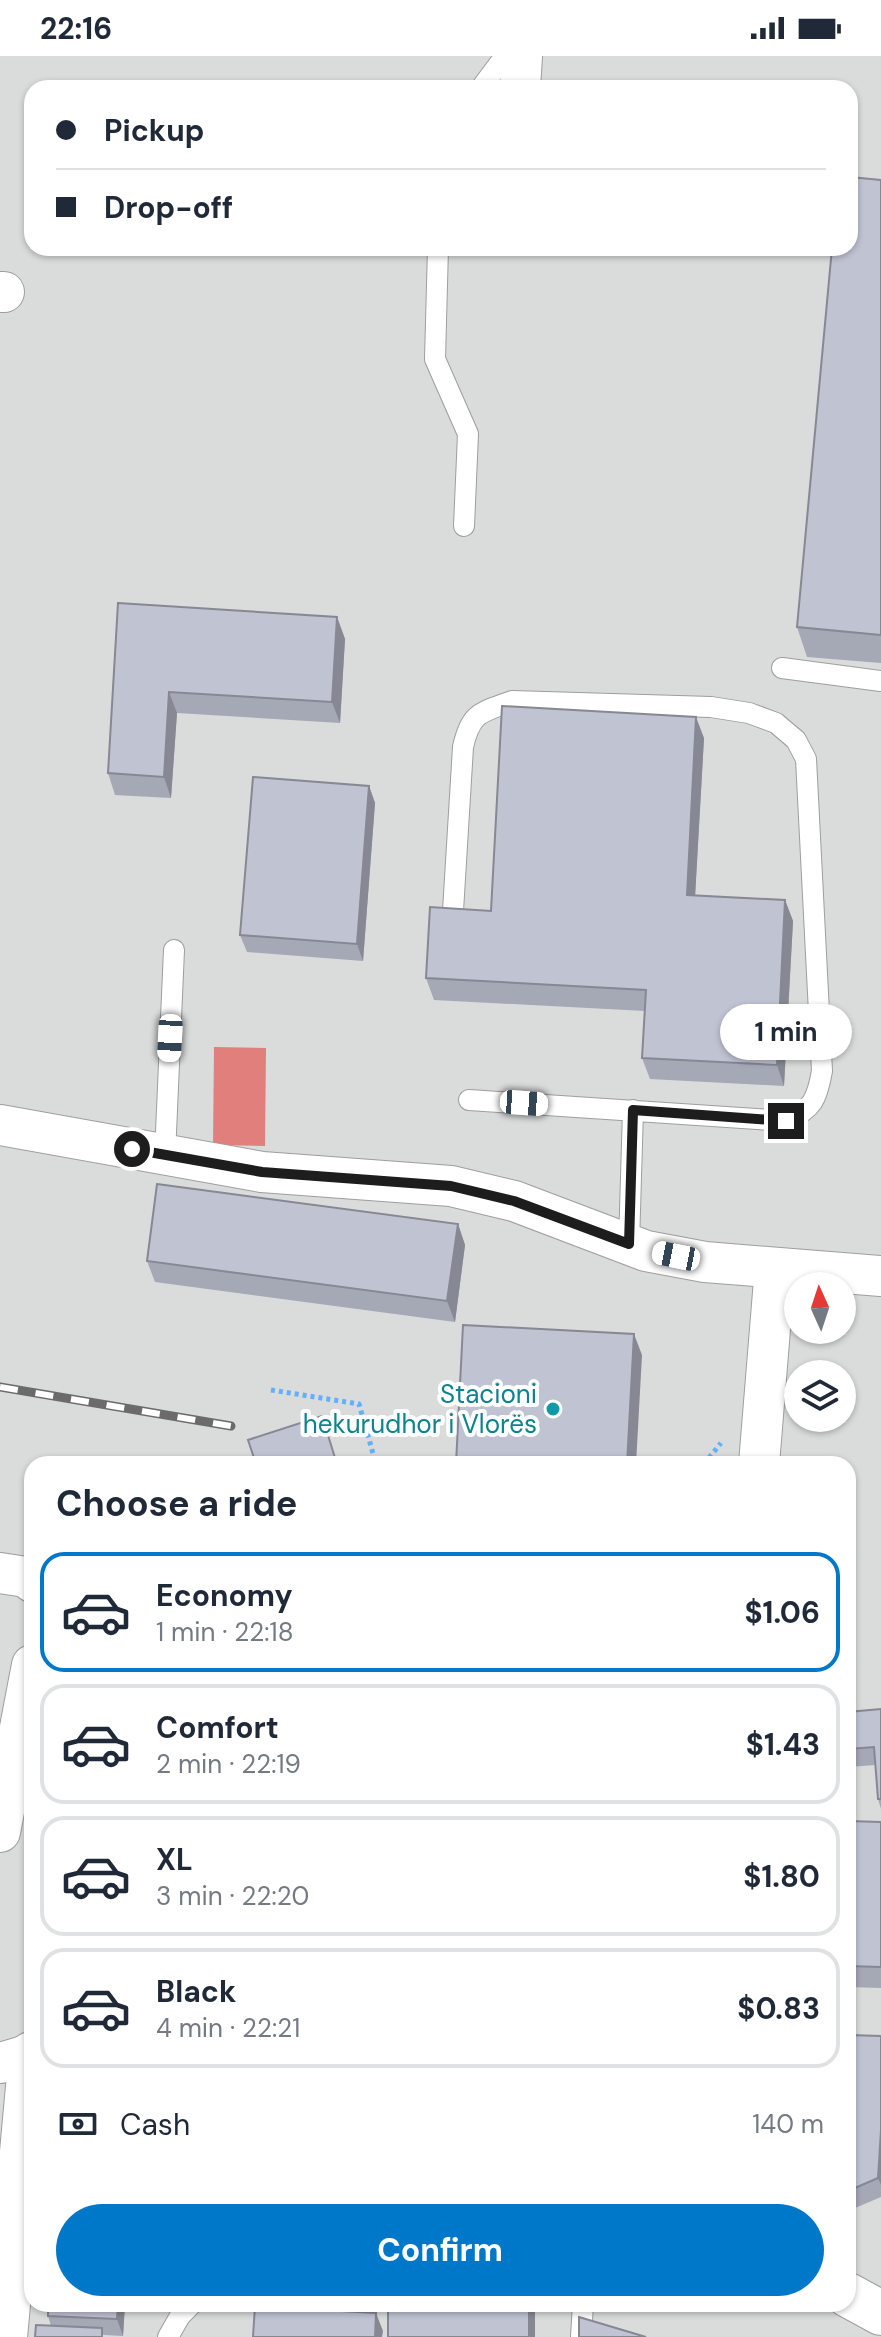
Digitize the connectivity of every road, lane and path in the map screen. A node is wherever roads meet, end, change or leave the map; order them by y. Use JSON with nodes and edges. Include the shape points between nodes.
{"nodes":[{"id":1,"x":505,"y":56,"type":"edge"},
{"id":2,"x":522,"y":56,"type":"edge"},
{"id":3,"x":487,"y":80,"type":"edge"},
{"id":4,"x":520,"y":80,"type":"edge"},
{"id":5,"x":438,"y":256,"type":"edge"},
{"id":6,"x":464,"y":526,"type":"dead end"},
{"id":7,"x":782,"y":668,"type":"dead end"},
{"id":8,"x":881,"y":681,"type":"edge"},
{"id":9,"x":453,"y":911,"type":"edge"},
{"id":10,"x":174,"y":950,"type":"dead end"},
{"id":11,"x":469,"y":1100,"type":"dead end"},
{"id":12,"x":633,"y":1110,"type":"junction"},
{"id":13,"x":0,"y":1125,"type":"edge"},
{"id":14,"x":165,"y":1155,"type":"junction"},
{"id":15,"x":629,"y":1244,"type":"junction"},
{"id":16,"x":775,"y":1268,"type":"junction"},
{"id":17,"x":881,"y":1276,"type":"edge"},
{"id":18,"x":271,"y":1390,"type":"dead end"},
{"id":19,"x":374,"y":1456,"type":"edge"},
{"id":20,"x":760,"y":1456,"type":"edge"},
{"id":21,"x":0,"y":1573,"type":"edge"},
{"id":22,"x":24,"y":1577,"type":"edge"},
{"id":23,"x":24,"y":1707,"type":"edge"},
{"id":24,"x":0,"y":1832,"type":"edge"},
{"id":25,"x":16,"y":2053,"type":"edge"},
{"id":26,"x":856,"y":2279,"type":"edge"},
{"id":27,"x":881,"y":2280,"type":"edge"},
{"id":28,"x":856,"y":2299,"type":"edge"},
{"id":29,"x":184,"y":2312,"type":"edge"},
{"id":30,"x":583,"y":2312,"type":"edge"},
{"id":31,"x":881,"y":2313,"type":"edge"},
{"id":32,"x":5,"y":2337,"type":"edge"},
{"id":33,"x":168,"y":2337,"type":"edge"},
{"id":34,"x":581,"y":2337,"type":"edge"}],
"edges":[{"from":1,"to":3,"type":"lane"},
{"from":2,"to":4,"type":"street"},
{"from":5,"to":6,"type":"lane","via":[[435,359],[468,434]]},
{"from":7,"to":8,"type":"lane"},
{"from":9,"to":12,"type":"lane","via":[[463,747],[468,725],[482,712],[512,701],[711,707],[776,723],[796,740],[806,759],[822,1071],[817,1098],[786,1121]]},
{"from":10,"to":14,"type":"lane"},
{"from":11,"to":12,"type":"lane"},
{"from":12,"to":15,"type":"lane"},
{"from":13,"to":14,"type":"street"},
{"from":14,"to":15,"type":"street","via":[[262,1172],[451,1186],[514,1201]]},
{"from":15,"to":16,"type":"street","via":[[705,1262]]},
{"from":16,"to":17,"type":"street"},
{"from":16,"to":20,"type":"street"},
{"from":18,"to":19,"type":"path","via":[[359,1404]]},
{"from":21,"to":22,"type":"street"},
{"from":23,"to":24,"type":"street"},
{"from":25,"to":32,"type":"street"},
{"from":26,"to":27,"type":"street"},
{"from":28,"to":31,"type":"street"},
{"from":29,"to":33,"type":"lane"},
{"from":30,"to":34,"type":"lane"}]}
